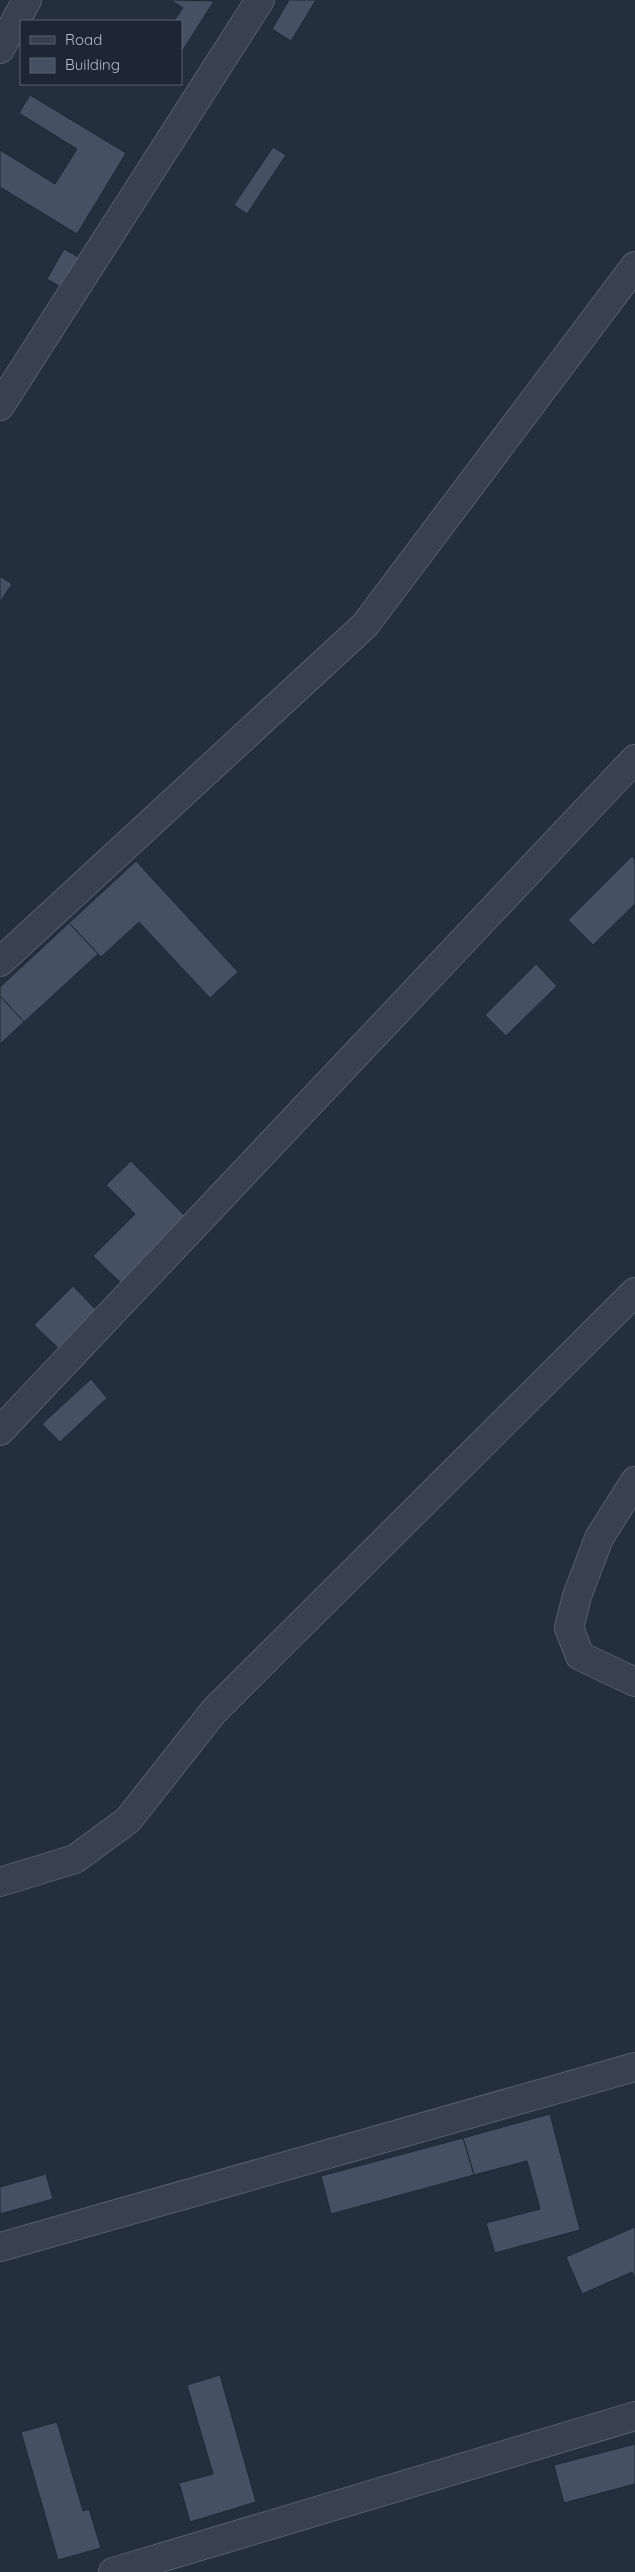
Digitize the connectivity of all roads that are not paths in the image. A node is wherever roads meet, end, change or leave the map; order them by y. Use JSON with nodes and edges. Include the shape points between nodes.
{"nodes":[{"id":1,"x":27,"y":0,"type":"edge"},
{"id":2,"x":260,"y":0,"type":"edge"},
{"id":3,"x":0,"y":49,"type":"edge"},
{"id":4,"x":635,"y":266,"type":"edge"},
{"id":5,"x":0,"y":406,"type":"edge"},
{"id":6,"x":635,"y":759,"type":"edge"},
{"id":7,"x":0,"y":962,"type":"edge"},
{"id":8,"x":635,"y":1292,"type":"edge"},
{"id":9,"x":0,"y":1431,"type":"edge"},
{"id":10,"x":635,"y":1481,"type":"edge"},
{"id":11,"x":635,"y":1682,"type":"edge"},
{"id":12,"x":0,"y":1882,"type":"edge"},
{"id":13,"x":635,"y":2067,"type":"edge"},
{"id":14,"x":0,"y":2247,"type":"edge"},
{"id":15,"x":635,"y":2416,"type":"edge"},
{"id":16,"x":113,"y":2572,"type":"edge"}],
"edges":[{"from":1,"to":3,"type":"street"},
{"from":2,"to":5,"type":"street"},
{"from":4,"to":7,"type":"street","via":[[365,625]]},
{"from":6,"to":9,"type":"street"},
{"from":8,"to":12,"type":"street","via":[[214,1711],[128,1820],[75,1859]]},
{"from":10,"to":11,"type":"street","via":[[600,1538],[577,1596],[569,1628],[580,1656]]},
{"from":13,"to":14,"type":"street"},
{"from":15,"to":16,"type":"street"}]}
